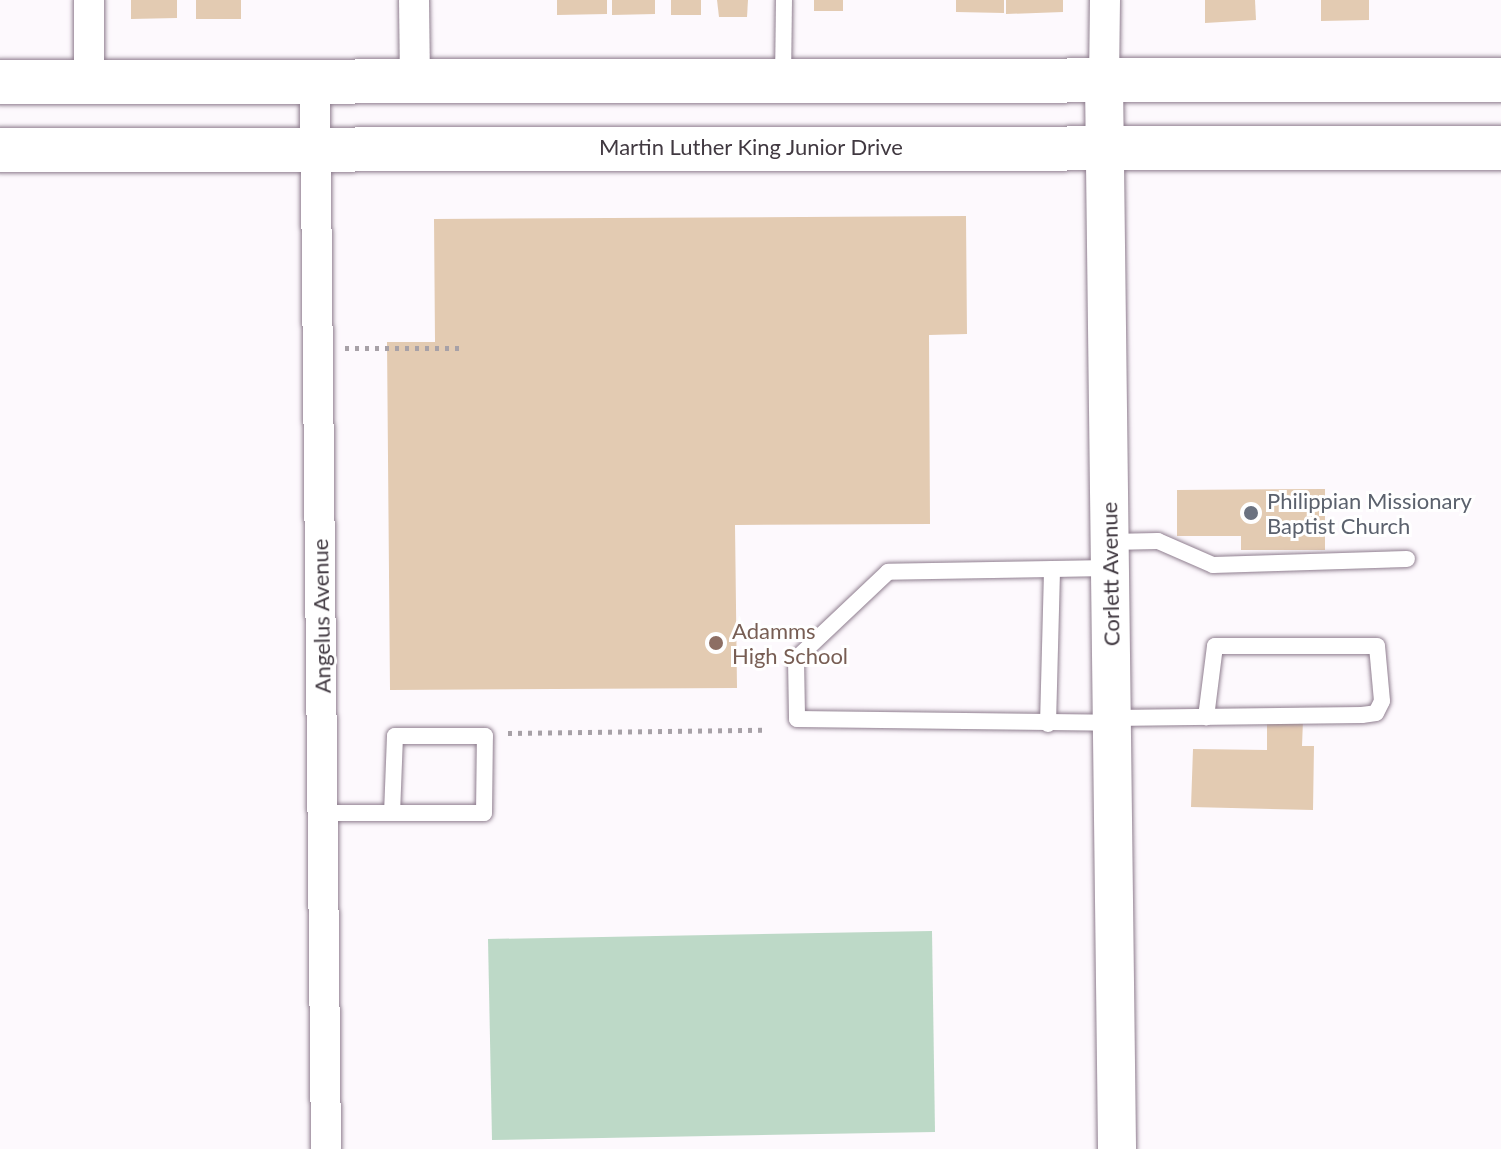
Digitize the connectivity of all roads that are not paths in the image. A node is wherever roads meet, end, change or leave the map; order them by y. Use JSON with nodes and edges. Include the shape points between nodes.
{"nodes":[{"id":1,"x":89,"y":0,"type":"edge"},
{"id":2,"x":414,"y":0,"type":"edge"},
{"id":3,"x":784,"y":0,"type":"edge"},
{"id":4,"x":1105,"y":0,"type":"edge"},
{"id":5,"x":1501,"y":80,"type":"edge"},
{"id":6,"x":0,"y":82,"type":"edge"},
{"id":7,"x":89,"y":82,"type":"junction"},
{"id":8,"x":315,"y":82,"type":"junction"},
{"id":9,"x":415,"y":82,"type":"junction"},
{"id":10,"x":783,"y":82,"type":"junction"},
{"id":11,"x":1104,"y":82,"type":"junction"},
{"id":12,"x":1105,"y":145,"type":"junction"},
{"id":13,"x":1501,"y":148,"type":"edge"},
{"id":14,"x":316,"y":149,"type":"junction"},
{"id":15,"x":0,"y":150,"type":"edge"},
{"id":16,"x":1109,"y":555,"type":"junction"},
{"id":17,"x":1407,"y":559,"type":"dead end"},
{"id":18,"x":1052,"y":569,"type":"junction"},
{"id":19,"x":1206,"y":717,"type":"junction"},
{"id":20,"x":1112,"y":720,"type":"junction"},
{"id":21,"x":1048,"y":724,"type":"junction"},
{"id":22,"x":323,"y":813,"type":"junction"},
{"id":23,"x":392,"y":813,"type":"junction"},
{"id":24,"x":326,"y":1149,"type":"edge"},
{"id":25,"x":1117,"y":1149,"type":"edge"}],
"edges":[{"from":1,"to":7,"type":"street"},
{"from":2,"to":9,"type":"street"},
{"from":3,"to":10,"type":"lane"},
{"from":4,"to":11,"type":"street","name":"Corlett Avenue"},
{"from":5,"to":11,"type":"main road"},
{"from":6,"to":7,"type":"main road"},
{"from":7,"to":8,"type":"main road"},
{"from":8,"to":9,"type":"main road"},
{"from":8,"to":14,"type":"street","name":"Angelus Avenue"},
{"from":9,"to":10,"type":"main road"},
{"from":10,"to":11,"type":"main road"},
{"from":11,"to":12,"type":"street","name":"Corlett Avenue"},
{"from":12,"to":13,"type":"main road","name":"Martin Luther King Junior Drive"},
{"from":12,"to":14,"type":"main road","name":"Martin Luther King Junior Drive"},
{"from":12,"to":16,"type":"street","name":"Corlett Avenue"},
{"from":14,"to":15,"type":"main road","name":"Martin Luther King Junior Drive"},
{"from":14,"to":22,"type":"street","name":"Angelus Avenue"},
{"from":16,"to":17,"type":"lane","via":[[1158,541],[1213,565]]},
{"from":16,"to":18,"type":"lane"},
{"from":16,"to":20,"type":"street","name":"Corlett Avenue"},
{"from":18,"to":21,"type":"lane"},
{"from":18,"to":21,"type":"lane","via":[[888,572],[796,659],[797,719]]},
{"from":19,"to":19,"type":"lane","via":[[1376,713],[1382,701],[1377,646],[1215,646]]},
{"from":19,"to":20,"type":"lane"},
{"from":20,"to":21,"type":"lane"},
{"from":20,"to":25,"type":"street","name":"Corlett Avenue"},
{"from":22,"to":23,"type":"lane"},
{"from":22,"to":24,"type":"street","name":"Angelus Avenue"},
{"from":23,"to":23,"type":"lane","via":[[484,813],[485,736],[395,736]]}]}
